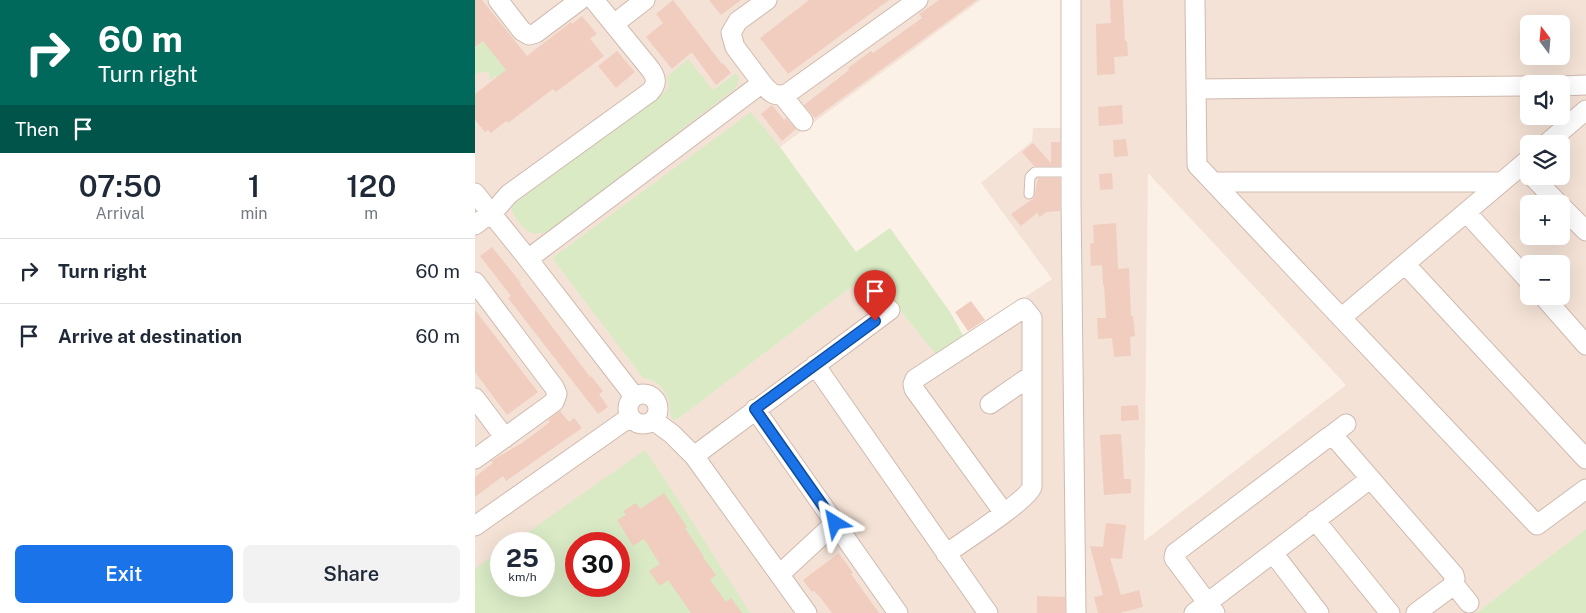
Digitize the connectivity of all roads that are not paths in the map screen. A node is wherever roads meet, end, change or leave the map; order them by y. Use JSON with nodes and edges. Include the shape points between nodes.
{"nodes":[{"id":1,"x":498,"y":0,"type":"edge"},
{"id":2,"x":580,"y":0,"type":"edge"},
{"id":3,"x":594,"y":0,"type":"edge"},
{"id":4,"x":645,"y":0,"type":"edge"},
{"id":5,"x":767,"y":0,"type":"edge"},
{"id":6,"x":918,"y":0,"type":"edge"},
{"id":7,"x":1071,"y":0,"type":"edge"},
{"id":8,"x":1195,"y":0,"type":"edge"},
{"id":9,"x":614,"y":24,"type":"junction"},
{"id":10,"x":762,"y":83,"type":"junction"},
{"id":11,"x":1586,"y":85,"type":"edge"},
{"id":12,"x":1520,"y":86,"type":"edge"},
{"id":13,"x":1570,"y":86,"type":"edge"},
{"id":14,"x":1196,"y":89,"type":"junction"},
{"id":15,"x":782,"y":95,"type":"junction"},
{"id":16,"x":1586,"y":110,"type":"edge"},
{"id":17,"x":803,"y":122,"type":"dead end"},
{"id":18,"x":1557,"y":135,"type":"edge"},
{"id":19,"x":1071,"y":172,"type":"junction"},
{"id":20,"x":1520,"y":172,"type":"edge"},
{"id":21,"x":1213,"y":182,"type":"junction"},
{"id":22,"x":1501,"y":182,"type":"junction"},
{"id":23,"x":1543,"y":185,"type":"edge"},
{"id":24,"x":475,"y":191,"type":"edge"},
{"id":25,"x":1029,"y":194,"type":"dead end"},
{"id":26,"x":1551,"y":195,"type":"edge"},
{"id":27,"x":491,"y":212,"type":"junction"},
{"id":28,"x":1466,"y":212,"type":"junction"},
{"id":29,"x":1570,"y":215,"type":"edge"},
{"id":30,"x":475,"y":225,"type":"edge"},
{"id":31,"x":1586,"y":231,"type":"edge"},
{"id":32,"x":528,"y":258,"type":"junction"},
{"id":33,"x":1405,"y":264,"type":"junction"},
{"id":34,"x":1520,"y":271,"type":"edge"},
{"id":35,"x":475,"y":282,"type":"edge"},
{"id":36,"x":1551,"y":305,"type":"edge"},
{"id":37,"x":890,"y":310,"type":"dead end"},
{"id":38,"x":1341,"y":318,"type":"junction"},
{"id":39,"x":1586,"y":345,"type":"edge"},
{"id":40,"x":815,"y":365,"type":"junction"},
{"id":41,"x":1032,"y":375,"type":"junction"},
{"id":42,"x":634,"y":396,"type":"junction"},
{"id":43,"x":475,"y":398,"type":"edge"},
{"id":44,"x":990,"y":404,"type":"dead end"},
{"id":45,"x":755,"y":409,"type":"junction"},
{"id":46,"x":630,"y":417,"type":"junction"},
{"id":47,"x":653,"y":420,"type":"junction"},
{"id":48,"x":1345,"y":424,"type":"dead end"},
{"id":49,"x":1329,"y":437,"type":"junction"},
{"id":50,"x":505,"y":438,"type":"junction"},
{"id":51,"x":695,"y":456,"type":"junction"},
{"id":52,"x":475,"y":459,"type":"edge"},
{"id":53,"x":1586,"y":459,"type":"edge"},
{"id":54,"x":1370,"y":478,"type":"junction"},
{"id":55,"x":1586,"y":489,"type":"edge"},
{"id":56,"x":1004,"y":513,"type":"junction"},
{"id":57,"x":1315,"y":520,"type":"junction"},
{"id":58,"x":835,"y":523,"type":"junction"},
{"id":59,"x":475,"y":526,"type":"edge"},
{"id":60,"x":1273,"y":553,"type":"junction"},
{"id":61,"x":947,"y":554,"type":"junction"},
{"id":62,"x":780,"y":574,"type":"junction"},
{"id":63,"x":1453,"y":583,"type":"junction"},
{"id":64,"x":1469,"y":603,"type":"dead end"},
{"id":65,"x":1205,"y":610,"type":"edge"},
{"id":66,"x":807,"y":613,"type":"edge"},
{"id":67,"x":898,"y":613,"type":"edge"},
{"id":68,"x":988,"y":613,"type":"edge"},
{"id":69,"x":1076,"y":613,"type":"edge"},
{"id":70,"x":1319,"y":613,"type":"edge"},
{"id":71,"x":1390,"y":613,"type":"edge"},
{"id":72,"x":1415,"y":613,"type":"edge"}],
"edges":[{"from":1,"to":2,"type":"street","via":[[522,31],[529,34],[536,33]]},
{"from":3,"to":9,"type":"street"},
{"from":4,"to":9,"type":"street"},
{"from":5,"to":10,"type":"street","via":[[738,21],[731,33],[735,47]]},
{"from":6,"to":15,"type":"street"},
{"from":7,"to":19,"type":"street"},
{"from":8,"to":14,"type":"street"},
{"from":9,"to":27,"type":"street","via":[[651,70],[656,81],[654,88],[509,194]]},
{"from":10,"to":15,"type":"street","via":[[772,94]]},
{"from":10,"to":32,"type":"street"},
{"from":11,"to":13,"type":"street"},
{"from":12,"to":14,"type":"street"},
{"from":14,"to":21,"type":"street","via":[[1197,165]]},
{"from":15,"to":17,"type":"street"},
{"from":16,"to":18,"type":"street"},
{"from":19,"to":25,"type":"lane","via":[[1035,172],[1030,177]]},
{"from":19,"to":69,"type":"street"},
{"from":20,"to":22,"type":"street"},
{"from":21,"to":22,"type":"street"},
{"from":21,"to":38,"type":"street"},
{"from":22,"to":28,"type":"street"},
{"from":23,"to":26,"type":"street"},
{"from":24,"to":27,"type":"street"},
{"from":27,"to":30,"type":"street"},
{"from":27,"to":32,"type":"street"},
{"from":28,"to":33,"type":"street"},
{"from":28,"to":34,"type":"street"},
{"from":29,"to":31,"type":"street"},
{"from":32,"to":42,"type":"street"},
{"from":33,"to":38,"type":"street"},
{"from":33,"to":53,"type":"street"},
{"from":35,"to":50,"type":"street","via":[[557,394],[554,402]]},
{"from":36,"to":39,"type":"street"},
{"from":37,"to":40,"type":"street"},
{"from":38,"to":55,"type":"street","via":[[1537,525]]},
{"from":40,"to":45,"type":"street"},
{"from":40,"to":61,"type":"street"},
{"from":41,"to":44,"type":"street"},
{"from":41,"to":56,"type":"street","via":[[1032,487],[1029,494]]},
{"from":41,"to":56,"type":"street","via":[[1032,318],[1022,308],[909,380]]},
{"from":42,"to":46,"type":"street","via":[[628,406]]},
{"from":42,"to":47,"type":"street","via":[[645,394],[655,400],[658,411]]},
{"from":43,"to":50,"type":"street"},
{"from":45,"to":51,"type":"street"},
{"from":45,"to":58,"type":"street"},
{"from":46,"to":47,"type":"street","via":[[640,424]]},
{"from":46,"to":59,"type":"street"},
{"from":47,"to":51,"type":"street"},
{"from":48,"to":49,"type":"street"},
{"from":49,"to":54,"type":"street","via":[[1334,438]]},
{"from":49,"to":65,"type":"street","via":[[1175,553],[1174,558]]},
{"from":50,"to":52,"type":"street"},
{"from":51,"to":62,"type":"street"},
{"from":54,"to":57,"type":"street"},
{"from":54,"to":63,"type":"street","via":[[1451,571],[1455,579]]},
{"from":56,"to":61,"type":"street"},
{"from":57,"to":60,"type":"street"},
{"from":57,"to":71,"type":"street"},
{"from":58,"to":62,"type":"street"},
{"from":58,"to":67,"type":"street"},
{"from":60,"to":65,"type":"street"},
{"from":60,"to":70,"type":"street"},
{"from":61,"to":68,"type":"street"},
{"from":62,"to":66,"type":"street"},
{"from":63,"to":64,"type":"street"},
{"from":63,"to":72,"type":"street"}]}
